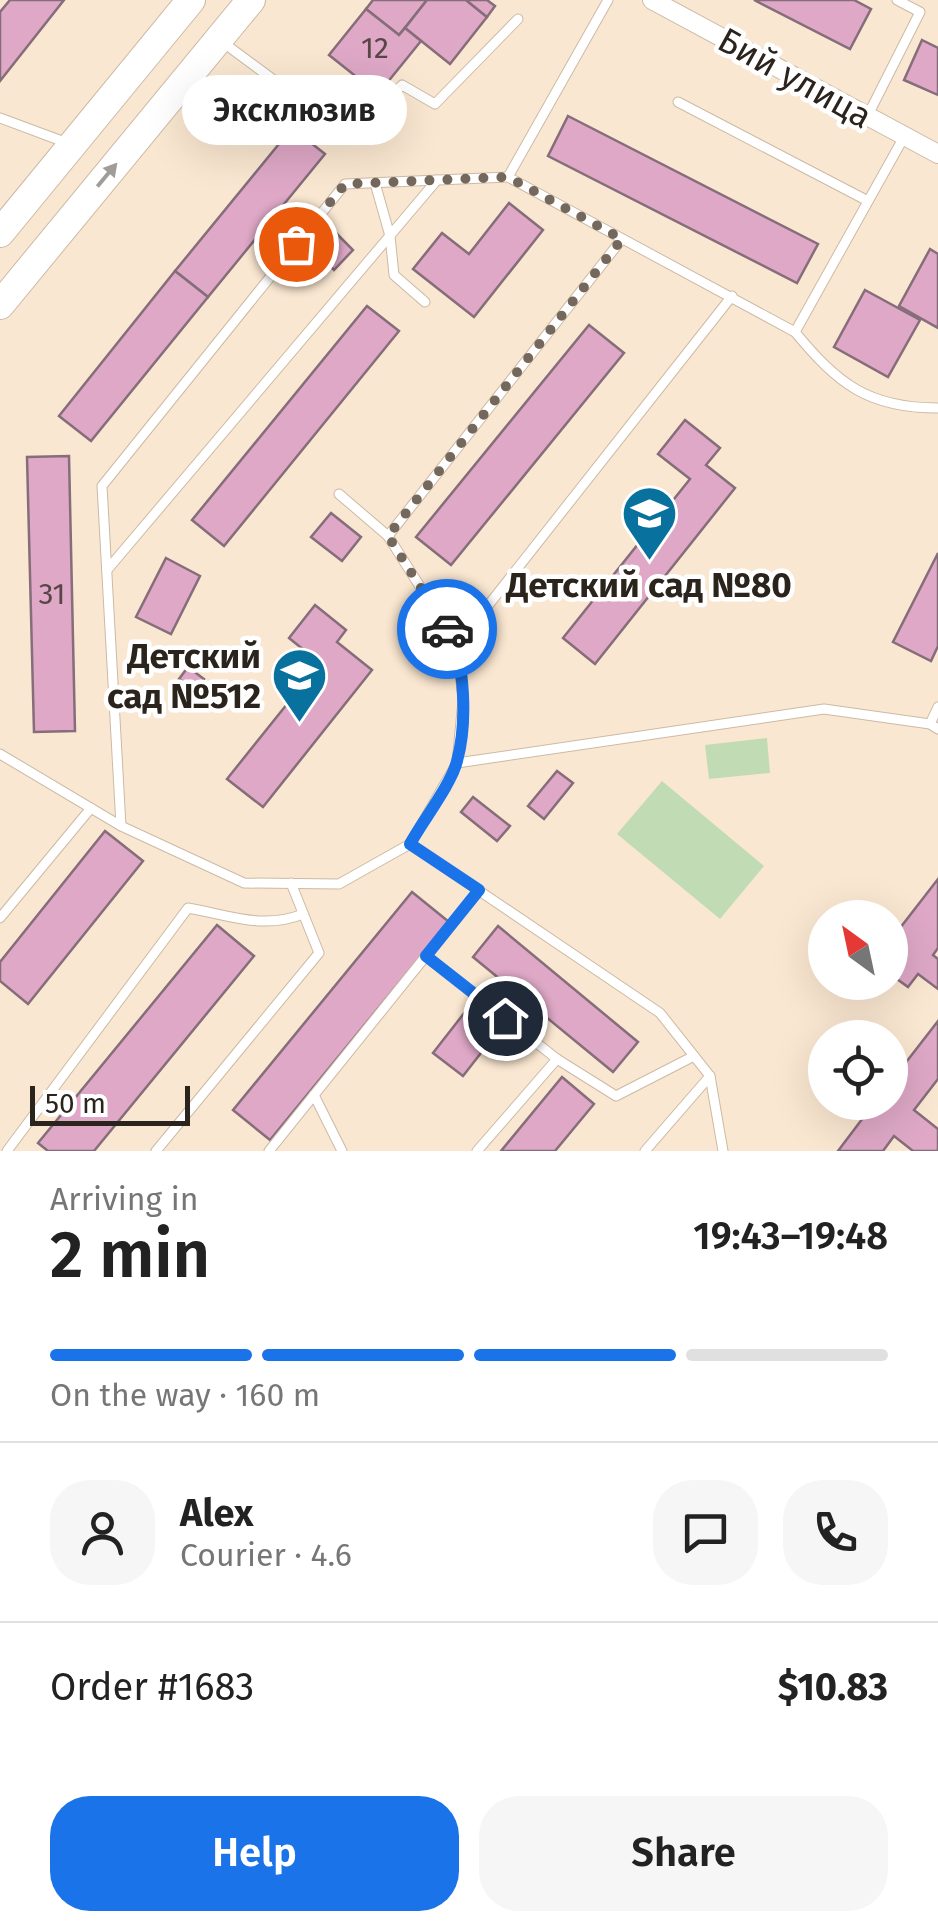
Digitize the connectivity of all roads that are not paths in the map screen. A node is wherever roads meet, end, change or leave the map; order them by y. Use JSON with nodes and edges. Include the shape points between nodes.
{"nodes":[{"id":1,"x":191,"y":0,"type":"edge"},
{"id":2,"x":251,"y":0,"type":"edge"},
{"id":3,"x":608,"y":0,"type":"edge"},
{"id":4,"x":652,"y":0,"type":"edge"},
{"id":5,"x":898,"y":0,"type":"edge"},
{"id":6,"x":518,"y":20,"type":"dead end"},
{"id":7,"x":219,"y":39,"type":"junction"},
{"id":8,"x":678,"y":102,"type":"dead end"},
{"id":9,"x":0,"y":118,"type":"edge"},
{"id":10,"x":866,"y":118,"type":"junction"},
{"id":11,"x":904,"y":137,"type":"junction"},
{"id":12,"x":72,"y":145,"type":"junction"},
{"id":13,"x":938,"y":154,"type":"edge"},
{"id":14,"x":508,"y":177,"type":"junction"},
{"id":15,"x":437,"y":180,"type":"junction"},
{"id":16,"x":374,"y":183,"type":"junction"},
{"id":17,"x":36,"y":189,"type":"junction"},
{"id":18,"x":868,"y":202,"type":"junction"},
{"id":19,"x":70,"y":219,"type":"junction"},
{"id":20,"x":0,"y":233,"type":"edge"},
{"id":21,"x":390,"y":236,"type":"junction"},
{"id":22,"x":622,"y":239,"type":"junction"},
{"id":23,"x":732,"y":296,"type":"junction"},
{"id":24,"x":425,"y":302,"type":"dead end"},
{"id":25,"x":0,"y":304,"type":"edge"},
{"id":26,"x":795,"y":332,"type":"junction"},
{"id":27,"x":938,"y":408,"type":"edge"},
{"id":28,"x":339,"y":494,"type":"dead end"},
{"id":29,"x":388,"y":536,"type":"junction"},
{"id":30,"x":107,"y":570,"type":"junction"},
{"id":31,"x":457,"y":644,"type":"junction"},
{"id":32,"x":938,"y":707,"type":"edge"},
{"id":33,"x":934,"y":727,"type":"edge"},
{"id":34,"x":0,"y":754,"type":"edge"},
{"id":35,"x":457,"y":763,"type":"junction"},
{"id":36,"x":90,"y":808,"type":"junction"},
{"id":37,"x":121,"y":826,"type":"junction"},
{"id":38,"x":410,"y":844,"type":"junction"},
{"id":39,"x":291,"y":884,"type":"junction"},
{"id":40,"x":479,"y":890,"type":"junction"},
{"id":41,"x":303,"y":914,"type":"junction"},
{"id":42,"x":0,"y":918,"type":"edge"},
{"id":43,"x":426,"y":956,"type":"junction"},
{"id":44,"x":694,"y":1056,"type":"junction"},
{"id":45,"x":556,"y":1059,"type":"junction"},
{"id":46,"x":710,"y":1076,"type":"junction"},
{"id":47,"x":314,"y":1096,"type":"junction"},
{"id":48,"x":7,"y":1151,"type":"edge"},
{"id":49,"x":156,"y":1151,"type":"edge"},
{"id":50,"x":269,"y":1151,"type":"edge"},
{"id":51,"x":342,"y":1151,"type":"edge"},
{"id":52,"x":478,"y":1151,"type":"edge"},
{"id":53,"x":645,"y":1151,"type":"edge"},
{"id":54,"x":723,"y":1151,"type":"edge"}],
"edges":[{"from":1,"to":12,"type":"main road"},
{"from":2,"to":7,"type":"main road"},
{"from":3,"to":14,"type":"lane"},
{"from":4,"to":10,"type":"street","name":"Бий улица"},
{"from":5,"to":10,"type":"lane","via":[[920,12]]},
{"from":6,"to":7,"type":"lane","via":[[435,104],[402,85],[352,138]]},
{"from":19,"to":7,"type":"main road","one_way":true},
{"from":8,"to":18,"type":"lane"},
{"from":9,"to":12,"type":"lane"},
{"from":10,"to":11,"type":"street","name":"Бий улица"},
{"from":11,"to":13,"type":"street","name":"Бий улица"},
{"from":11,"to":18,"type":"lane"},
{"from":12,"to":17,"type":"main road"},
{"from":14,"to":15,"type":"lane"},
{"from":14,"to":22,"type":"lane"},
{"from":15,"to":16,"type":"lane"},
{"from":15,"to":21,"type":"lane"},
{"from":16,"to":21,"type":"lane"},
{"from":16,"to":30,"type":"lane","via":[[345,184],[102,486]]},
{"from":17,"to":19,"type":"main road","via":[[42,216],[60,223]]},
{"from":17,"to":20,"type":"main road"},
{"from":18,"to":26,"type":"lane"},
{"from":19,"to":25,"type":"main road"},
{"from":21,"to":24,"type":"lane","via":[[394,275]]},
{"from":21,"to":30,"type":"lane"},
{"from":22,"to":23,"type":"lane"},
{"from":22,"to":29,"type":"lane"},
{"from":23,"to":26,"type":"lane"},
{"from":23,"to":31,"type":"lane"},
{"from":26,"to":27,"type":"lane","via":[[828,372],[869,398]]},
{"from":28,"to":29,"type":"lane"},
{"from":29,"to":31,"type":"lane"},
{"from":30,"to":37,"type":"lane"},
{"from":31,"to":35,"type":"lane","via":[[463,700]]},
{"from":32,"to":33,"type":"lane"},
{"from":33,"to":35,"type":"lane","via":[[824,709]]},
{"from":34,"to":36,"type":"lane"},
{"from":35,"to":38,"type":"lane"},
{"from":36,"to":37,"type":"lane"},
{"from":36,"to":42,"type":"lane"},
{"from":37,"to":39,"type":"lane","via":[[244,883]]},
{"from":38,"to":39,"type":"lane","via":[[339,884]]},
{"from":38,"to":40,"type":"lane"},
{"from":39,"to":41,"type":"lane"},
{"from":40,"to":43,"type":"lane"},
{"from":40,"to":44,"type":"lane","via":[[660,1013]]},
{"from":41,"to":48,"type":"lane","via":[[284,922],[248,922],[188,908]]},
{"from":41,"to":49,"type":"lane","via":[[319,953]]},
{"from":43,"to":45,"type":"lane"},
{"from":43,"to":47,"type":"lane"},
{"from":44,"to":45,"type":"lane","via":[[616,1096]]},
{"from":44,"to":46,"type":"lane"},
{"from":45,"to":52,"type":"lane"},
{"from":46,"to":53,"type":"lane"},
{"from":46,"to":54,"type":"lane"},
{"from":47,"to":50,"type":"lane"},
{"from":47,"to":51,"type":"lane"}]}
